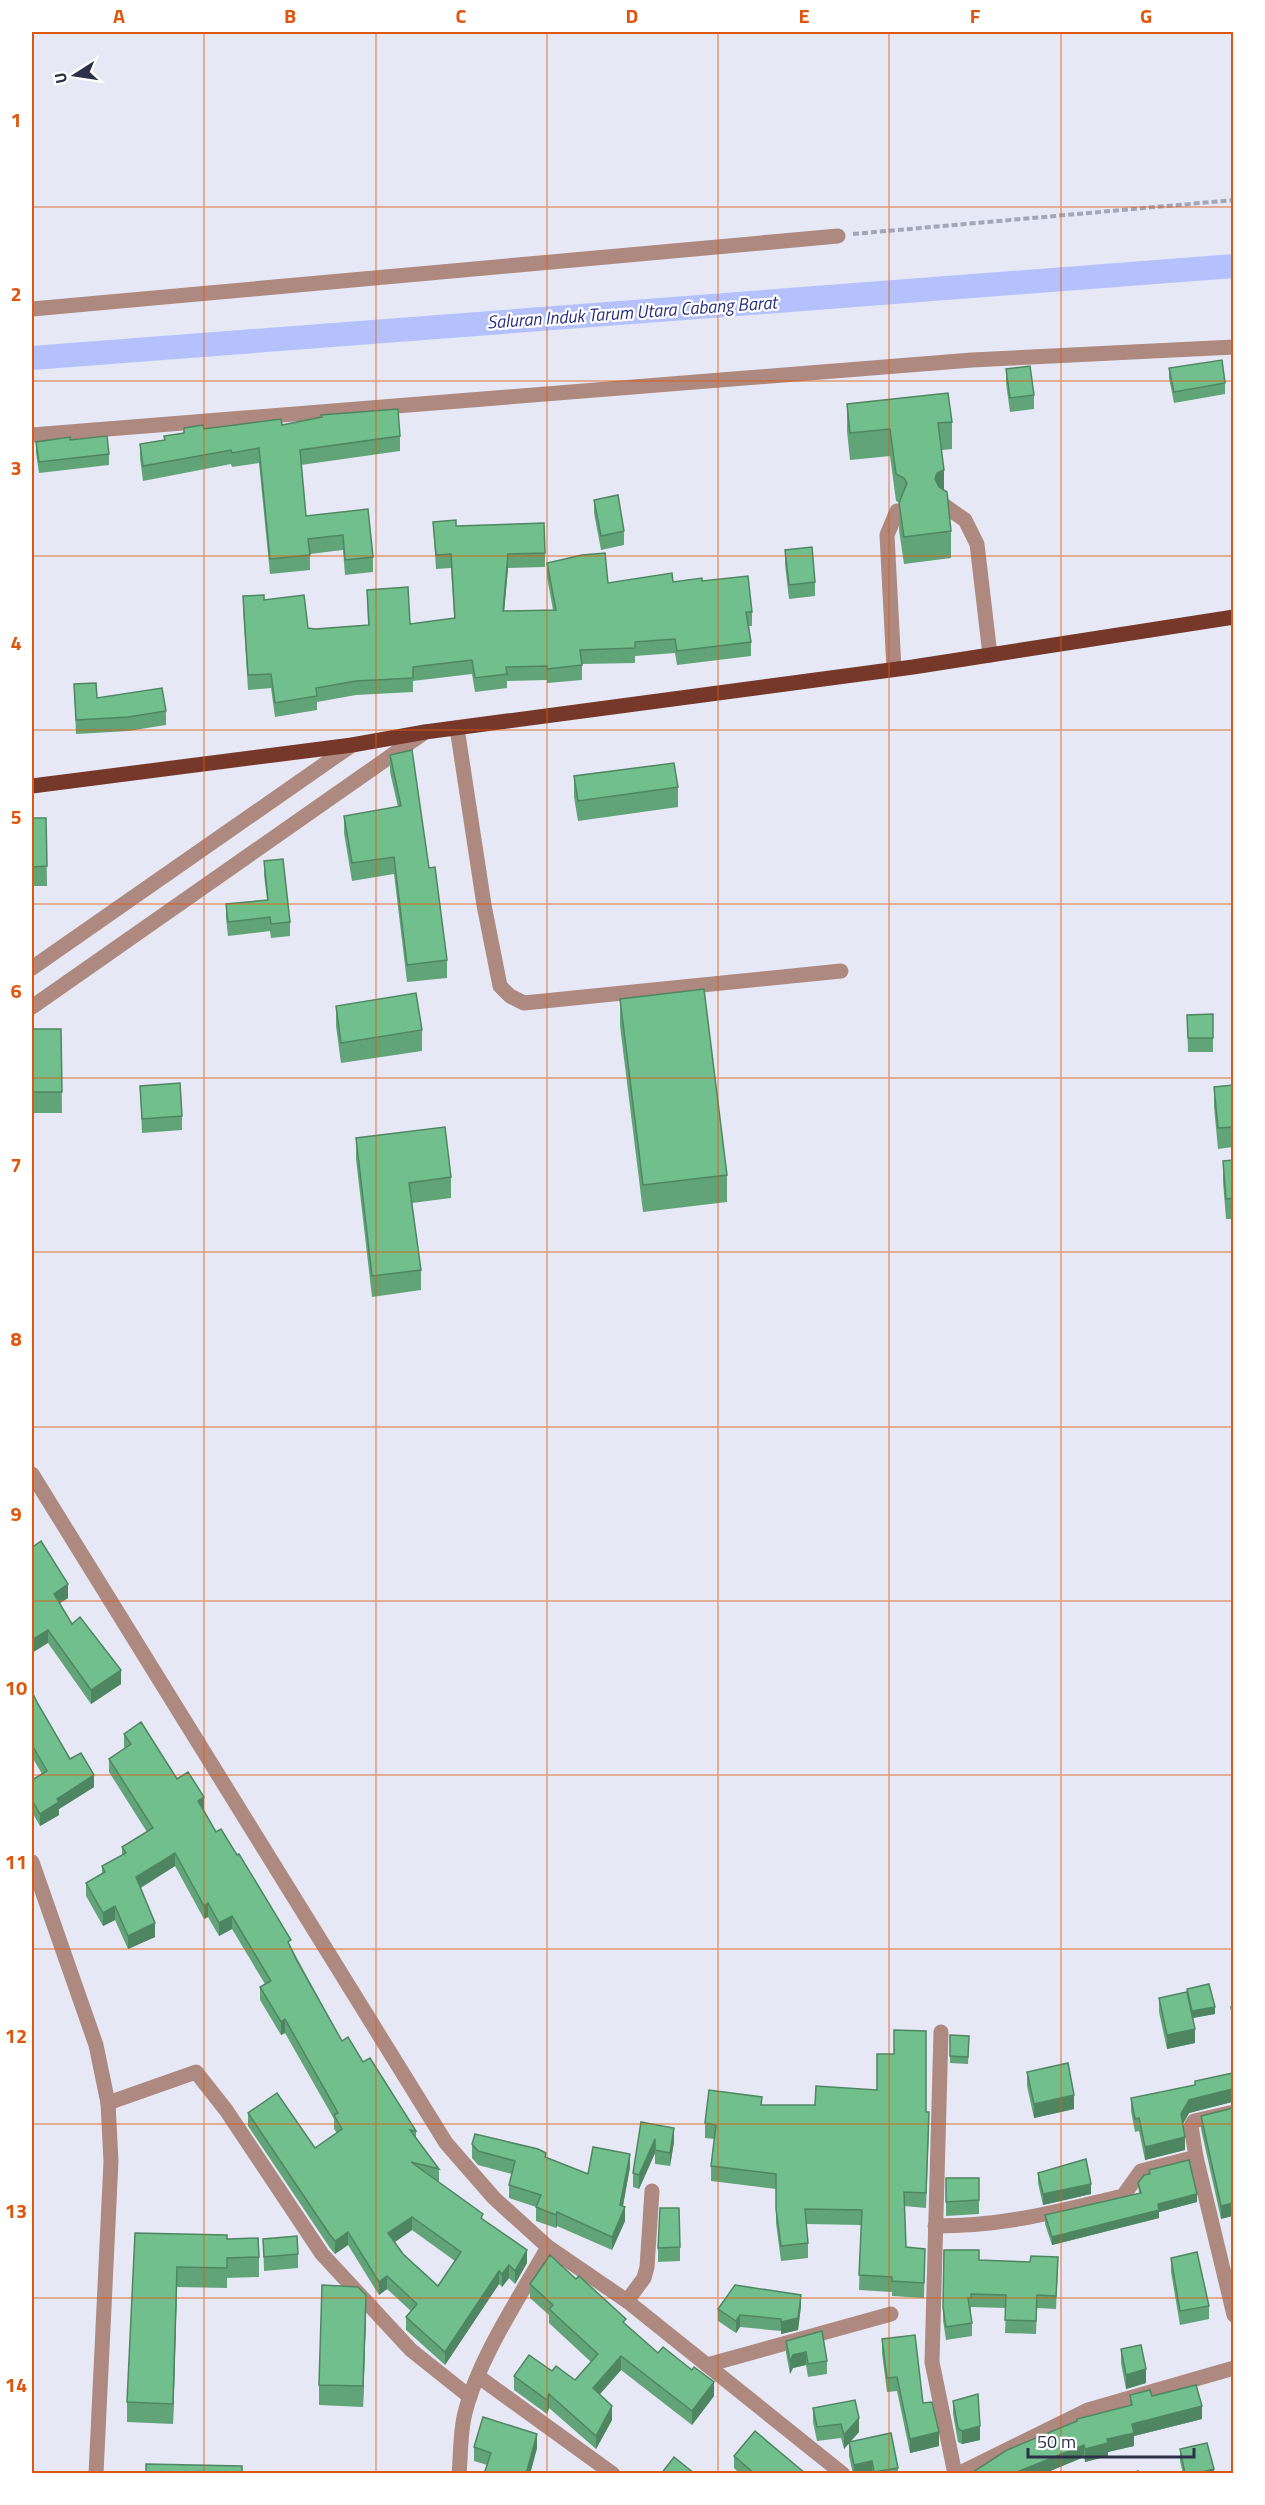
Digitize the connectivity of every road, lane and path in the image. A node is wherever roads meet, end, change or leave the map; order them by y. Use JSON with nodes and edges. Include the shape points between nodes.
{"nodes":[{"id":1,"x":1233,"y":200,"type":"edge"},
{"id":2,"x":838,"y":236,"type":"joint"},
{"id":3,"x":32,"y":309,"type":"edge"},
{"id":4,"x":1233,"y":347,"type":"edge"},
{"id":5,"x":32,"y":435,"type":"edge"},
{"id":6,"x":945,"y":506,"type":"edge"},
{"id":7,"x":897,"y":511,"type":"edge"},
{"id":8,"x":1233,"y":617,"type":"edge"},
{"id":9,"x":990,"y":655,"type":"junction"},
{"id":10,"x":894,"y":669,"type":"junction"},
{"id":11,"x":458,"y":728,"type":"junction"},
{"id":12,"x":425,"y":732,"type":"junction"},
{"id":13,"x":352,"y":745,"type":"junction"},
{"id":14,"x":32,"y":786,"type":"edge"},
{"id":15,"x":32,"y":968,"type":"edge"},
{"id":16,"x":841,"y":971,"type":"dead end"},
{"id":17,"x":32,"y":1007,"type":"edge"},
{"id":18,"x":32,"y":1474,"type":"edge"},
{"id":19,"x":32,"y":1862,"type":"edge"},
{"id":20,"x":941,"y":2032,"type":"dead end"},
{"id":21,"x":108,"y":2103,"type":"junction"},
{"id":22,"x":1233,"y":2112,"type":"edge"},
{"id":23,"x":1196,"y":2157,"type":"junction"},
{"id":24,"x":652,"y":2191,"type":"dead end"},
{"id":25,"x":935,"y":2226,"type":"junction"},
{"id":26,"x":548,"y":2247,"type":"junction"},
{"id":27,"x":627,"y":2301,"type":"junction"},
{"id":28,"x":891,"y":2314,"type":"dead end"},
{"id":29,"x":1233,"y":2315,"type":"edge"},
{"id":30,"x":707,"y":2366,"type":"junction"},
{"id":31,"x":1233,"y":2368,"type":"edge"},
{"id":32,"x":479,"y":2377,"type":"junction"},
{"id":33,"x":470,"y":2397,"type":"junction"},
{"id":34,"x":96,"y":2474,"type":"edge"},
{"id":35,"x":459,"y":2474,"type":"edge"},
{"id":36,"x":614,"y":2474,"type":"edge"},
{"id":37,"x":843,"y":2474,"type":"edge"},
{"id":38,"x":956,"y":2474,"type":"edge"}],
"edges":[{"from":1,"to":2,"type":"path"},
{"from":2,"to":3,"type":"street"},
{"from":4,"to":5,"type":"street","via":[[972,360]]},
{"from":6,"to":9,"type":"street","via":[[965,520],[977,544]]},
{"from":7,"to":10,"type":"street","via":[[887,535]]},
{"from":8,"to":9,"type":"main road"},
{"from":9,"to":10,"type":"main road"},
{"from":10,"to":11,"type":"main road"},
{"from":11,"to":12,"type":"main road"},
{"from":11,"to":16,"type":"street","via":[[486,916],[500,986],[510,996],[524,1003]]},
{"from":12,"to":13,"type":"main road"},
{"from":12,"to":17,"type":"street"},
{"from":13,"to":14,"type":"main road"},
{"from":13,"to":15,"type":"street"},
{"from":18,"to":26,"type":"street","via":[[446,2143],[494,2198]]},
{"from":19,"to":21,"type":"street","via":[[96,2045]]},
{"from":20,"to":25,"type":"street"},
{"from":21,"to":33,"type":"street","via":[[196,2072],[226,2110],[322,2254],[411,2350]]},
{"from":21,"to":34,"type":"street","via":[[111,2161]]},
{"from":22,"to":23,"type":"street","via":[[1192,2122]]},
{"from":23,"to":25,"type":"street","via":[[1141,2171],[1123,2196],[1021,2221]]},
{"from":23,"to":29,"type":"street"},
{"from":24,"to":27,"type":"street","via":[[647,2267]]},
{"from":25,"to":38,"type":"street","via":[[932,2362]]},
{"from":26,"to":27,"type":"street"},
{"from":26,"to":32,"type":"street"},
{"from":27,"to":30,"type":"street"},
{"from":28,"to":30,"type":"street"},
{"from":30,"to":37,"type":"street"},
{"from":31,"to":38,"type":"street","via":[[1088,2410]]},
{"from":32,"to":33,"type":"street"},
{"from":32,"to":36,"type":"street"},
{"from":33,"to":35,"type":"street","via":[[464,2414]]}]}
